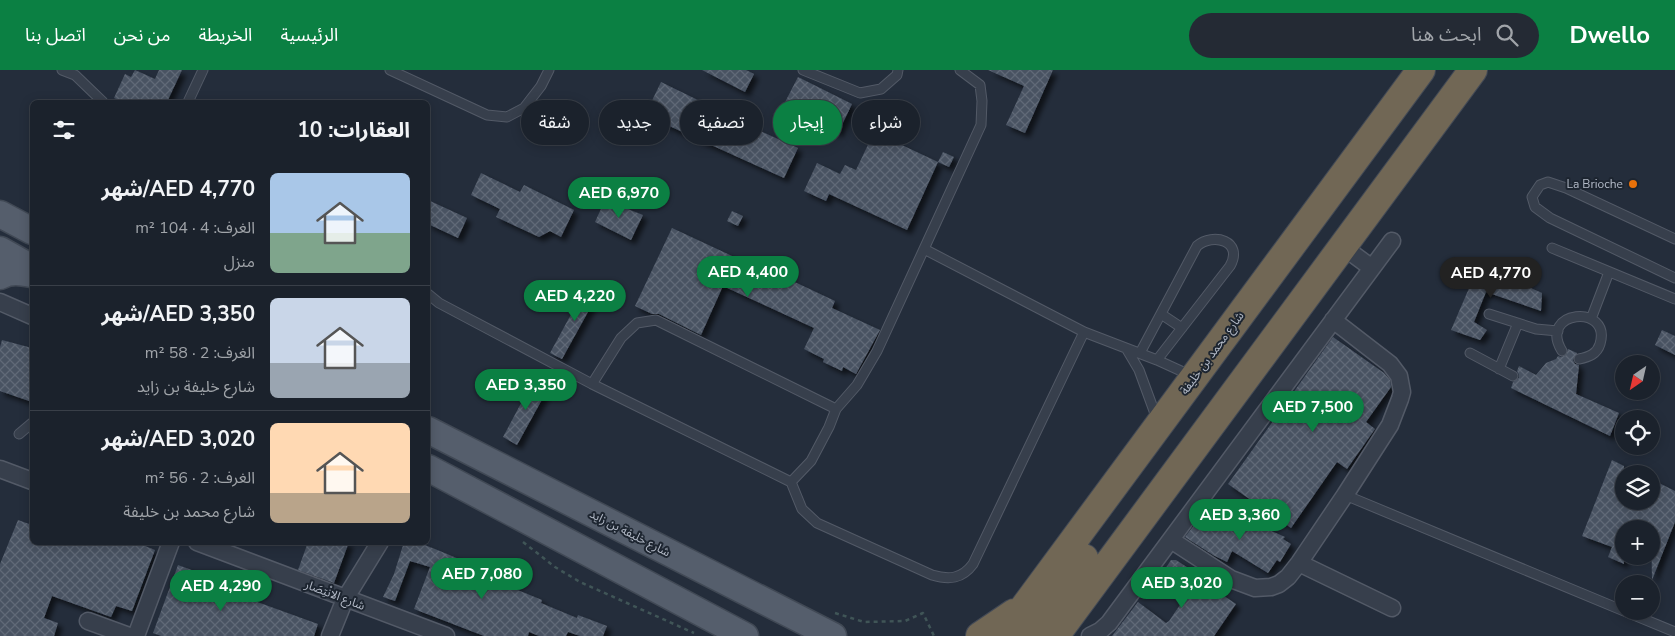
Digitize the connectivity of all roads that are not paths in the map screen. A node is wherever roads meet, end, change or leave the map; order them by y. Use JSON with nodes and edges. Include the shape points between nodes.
{"nodes":[{"id":1,"x":62,"y":70,"type":"edge"},
{"id":2,"x":203,"y":70,"type":"edge"},
{"id":3,"x":390,"y":70,"type":"edge"},
{"id":4,"x":550,"y":70,"type":"edge"},
{"id":5,"x":803,"y":70,"type":"edge"},
{"id":6,"x":898,"y":70,"type":"edge"},
{"id":7,"x":960,"y":70,"type":"edge"},
{"id":8,"x":1421,"y":70,"type":"edge"},
{"id":9,"x":1466,"y":75,"type":"edge"},
{"id":10,"x":102,"y":100,"type":"edge"},
{"id":11,"x":189,"y":100,"type":"edge"},
{"id":12,"x":0,"y":214,"type":"edge"},
{"id":13,"x":30,"y":230,"type":"edge"},
{"id":14,"x":1675,"y":239,"type":"edge"},
{"id":15,"x":1392,"y":241,"type":"dead end"},
{"id":16,"x":1342,"y":246,"type":"junction"},
{"id":17,"x":1552,"y":248,"type":"dead end"},
{"id":18,"x":924,"y":249,"type":"junction"},
{"id":19,"x":0,"y":250,"type":"edge"},
{"id":20,"x":30,"y":267,"type":"edge"},
{"id":21,"x":1372,"y":268,"type":"junction"},
{"id":22,"x":1609,"y":272,"type":"junction"},
{"id":23,"x":30,"y":274,"type":"edge"},
{"id":24,"x":0,"y":276,"type":"edge"},
{"id":25,"x":1675,"y":278,"type":"edge"},
{"id":26,"x":430,"y":296,"type":"edge"},
{"id":27,"x":1675,"y":299,"type":"edge"},
{"id":28,"x":0,"y":302,"type":"edge"},
{"id":29,"x":1161,"y":314,"type":"junction"},
{"id":30,"x":1489,"y":314,"type":"dead end"},
{"id":31,"x":30,"y":315,"type":"edge"},
{"id":32,"x":1591,"y":318,"type":"junction"},
{"id":33,"x":1333,"y":320,"type":"junction"},
{"id":34,"x":1518,"y":324,"type":"junction"},
{"id":35,"x":1182,"y":328,"type":"junction"},
{"id":36,"x":1558,"y":331,"type":"junction"},
{"id":37,"x":1084,"y":332,"type":"junction"},
{"id":38,"x":1126,"y":348,"type":"junction"},
{"id":39,"x":1562,"y":351,"type":"dead end"},
{"id":40,"x":1140,"y":353,"type":"junction"},
{"id":41,"x":1470,"y":353,"type":"dead end"},
{"id":42,"x":1579,"y":359,"type":"dead end"},
{"id":43,"x":1157,"y":360,"type":"junction"},
{"id":44,"x":1500,"y":369,"type":"junction"},
{"id":45,"x":1513,"y":376,"type":"dead end"},
{"id":46,"x":1195,"y":377,"type":"junction"},
{"id":47,"x":592,"y":384,"type":"junction"},
{"id":48,"x":836,"y":409,"type":"junction"},
{"id":49,"x":30,"y":425,"type":"edge"},
{"id":50,"x":1160,"y":425,"type":"junction"},
{"id":51,"x":430,"y":431,"type":"edge"},
{"id":52,"x":19,"y":434,"type":"dead end"},
{"id":53,"x":0,"y":469,"type":"edge"},
{"id":54,"x":430,"y":471,"type":"edge"},
{"id":55,"x":30,"y":480,"type":"edge"},
{"id":56,"x":791,"y":482,"type":"junction"},
{"id":57,"x":440,"y":484,"type":"edge"},
{"id":58,"x":1345,"y":496,"type":"junction"},
{"id":59,"x":1102,"y":502,"type":"junction"},
{"id":60,"x":1171,"y":540,"type":"junction"},
{"id":61,"x":170,"y":545,"type":"edge"},
{"id":62,"x":205,"y":545,"type":"edge"},
{"id":63,"x":378,"y":545,"type":"edge"},
{"id":64,"x":1299,"y":563,"type":"junction"},
{"id":65,"x":345,"y":599,"type":"junction"},
{"id":66,"x":1027,"y":604,"type":"junction"},
{"id":67,"x":1615,"y":607,"type":"edge"},
{"id":68,"x":1392,"y":608,"type":"dead end"},
{"id":69,"x":1646,"y":620,"type":"edge"},
{"id":70,"x":88,"y":621,"type":"dead end"},
{"id":71,"x":831,"y":624,"type":"edge"},
{"id":72,"x":1675,"y":632,"type":"edge"},
{"id":73,"x":129,"y":636,"type":"edge"},
{"id":74,"x":136,"y":636,"type":"edge"},
{"id":75,"x":330,"y":636,"type":"edge"},
{"id":76,"x":446,"y":636,"type":"edge"},
{"id":77,"x":745,"y":636,"type":"edge"},
{"id":78,"x":980,"y":636,"type":"edge"},
{"id":79,"x":1003,"y":636,"type":"edge"},
{"id":80,"x":1029,"y":636,"type":"edge"},
{"id":81,"x":1055,"y":636,"type":"edge"},
{"id":82,"x":1090,"y":636,"type":"edge"}],
"edges":[{"from":1,"to":10,"type":"lane","via":[[75,75]]},
{"from":2,"to":11,"type":"lane"},
{"from":3,"to":4,"type":"lane","via":[[487,116],[507,117],[524,108]]},
{"from":5,"to":6,"type":"lane","via":[[860,93],[881,89],[897,75]]},
{"from":7,"to":18,"type":"lane","via":[[980,85],[981,125]]},
{"from":8,"to":46,"type":"highway","name":"شارع محمد بن خليفة"},
{"from":9,"to":16,"type":"highway"},
{"from":12,"to":13,"type":"main road"},
{"from":14,"to":25,"type":"lane","via":[[1550,183],[1540,185],[1532,197],[1536,207],[1550,218]]},
{"from":15,"to":21,"type":"street"},
{"from":16,"to":21,"type":"street"},
{"from":16,"to":81,"type":"highway"},
{"from":17,"to":22,"type":"lane"},
{"from":18,"to":37,"type":"lane"},
{"from":18,"to":48,"type":"lane","via":[[876,351],[857,385]]},
{"from":19,"to":20,"type":"main road"},
{"from":21,"to":33,"type":"street"},
{"from":22,"to":27,"type":"lane"},
{"from":22,"to":32,"type":"lane"},
{"from":23,"to":24,"type":"main road","via":[[9,272]]},
{"from":26,"to":47,"type":"lane"},
{"from":28,"to":31,"type":"street"},
{"from":29,"to":35,"type":"lane"},
{"from":29,"to":35,"type":"lane","via":[[1197,246],[1206,240],[1224,240],[1231,245],[1234,259]]},
{"from":29,"to":40,"type":"lane"},
{"from":30,"to":34,"type":"lane"},
{"from":32,"to":36,"type":"lane","via":[[1567,318]]},
{"from":32,"to":42,"type":"lane","via":[[1600,331],[1599,347],[1594,354]]},
{"from":33,"to":58,"type":"street","via":[[1390,364],[1399,376],[1402,392],[1390,425]]},
{"from":33,"to":60,"type":"street"},
{"from":34,"to":36,"type":"lane"},
{"from":34,"to":44,"type":"lane"},
{"from":35,"to":43,"type":"lane"},
{"from":36,"to":39,"type":"lane","via":[[1558,345]]},
{"from":37,"to":38,"type":"lane"},
{"from":37,"to":56,"type":"lane","via":[[967,573],[943,578],[932,575],[818,522],[802,509]]},
{"from":38,"to":40,"type":"lane"},
{"from":38,"to":50,"type":"lane","via":[[1139,370]]},
{"from":40,"to":43,"type":"lane"},
{"from":41,"to":44,"type":"lane"},
{"from":43,"to":46,"type":"lane"},
{"from":44,"to":45,"type":"lane"},
{"from":46,"to":50,"type":"highway","name":"شارع محمد بن خليفة"},
{"from":47,"to":48,"type":"lane","via":[[621,338],[637,323],[656,320]]},
{"from":47,"to":56,"type":"lane"},
{"from":48,"to":56,"type":"lane","via":[[810,460]]},
{"from":49,"to":52,"type":"lane"},
{"from":50,"to":59,"type":"highway","name":"شارع محمد بن خليفة"},
{"from":51,"to":71,"type":"main road","name":"شارع خليفة بن زايد"},
{"from":53,"to":55,"type":"street"},
{"from":54,"to":57,"type":"main road"},
{"from":57,"to":77,"type":"main road"},
{"from":58,"to":64,"type":"street"},
{"from":58,"to":67,"type":"lane"},
{"from":59,"to":66,"type":"highway","name":"شارع محمد بن خليفة"},
{"from":59,"to":80,"type":"highway","via":[[1098,529],[1087,553]]},
{"from":60,"to":64,"type":"street","via":[[1232,579],[1255,588],[1279,584]]},
{"from":60,"to":82,"type":"street","via":[[1109,623]]},
{"from":61,"to":74,"type":"street"},
{"from":62,"to":65,"type":"street","name":"شارع الانْتِصَار"},
{"from":63,"to":65,"type":"street"},
{"from":64,"to":68,"type":"street"},
{"from":65,"to":75,"type":"street"},
{"from":65,"to":76,"type":"street","name":"شارع الانْتِصَار"},
{"from":66,"to":78,"type":"highway"},
{"from":66,"to":79,"type":"highway","name":"شارع محمد بن خليفة"},
{"from":69,"to":72,"type":"lane"},
{"from":70,"to":73,"type":"street"}]}
